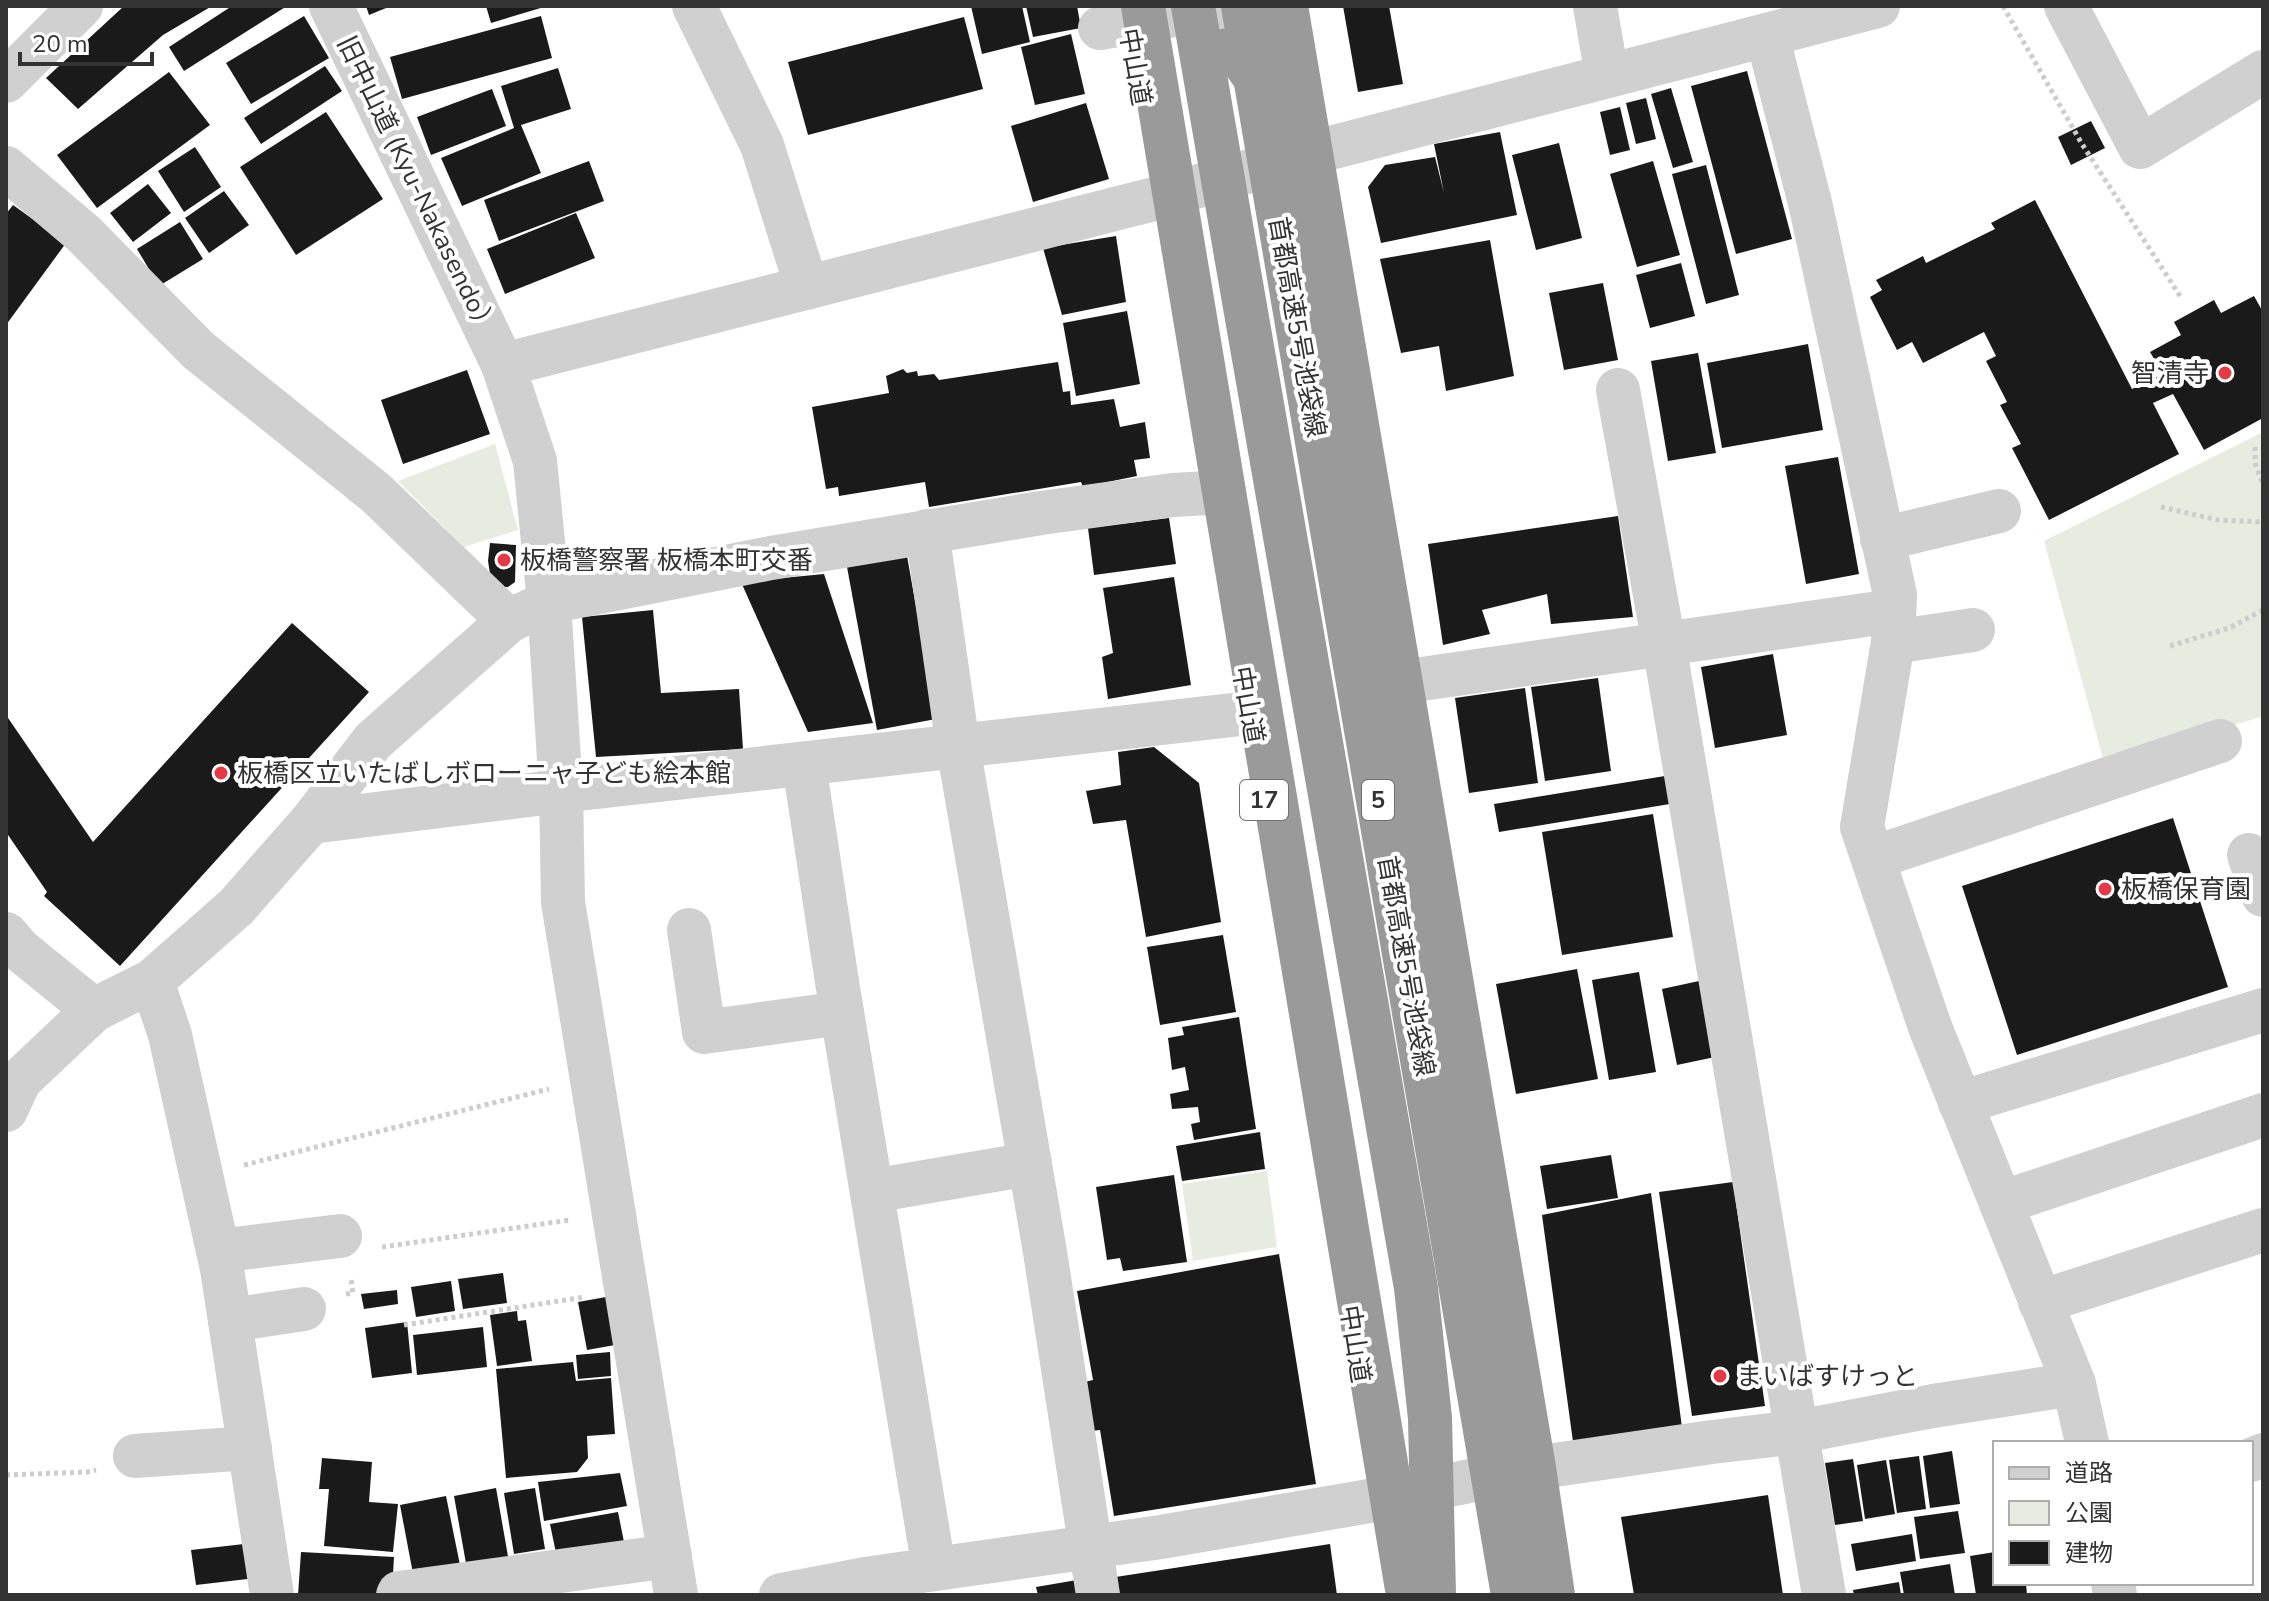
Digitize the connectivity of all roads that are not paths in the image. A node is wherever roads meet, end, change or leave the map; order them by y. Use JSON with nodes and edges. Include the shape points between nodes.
{"nodes":[{"id":1,"x":81,"y":6,"type":"edge"},
{"id":2,"x":331,"y":6,"type":"edge"},
{"id":3,"x":694,"y":6,"type":"edge"},
{"id":4,"x":1143,"y":6,"type":"edge"},
{"id":5,"x":1286,"y":6,"type":"edge"},
{"id":6,"x":1595,"y":6,"type":"edge"},
{"id":7,"x":1878,"y":6,"type":"edge"},
{"id":8,"x":2066,"y":6,"type":"edge"},
{"id":9,"x":1220,"y":11,"type":"edge"},
{"id":10,"x":1112,"y":17,"type":"edge"},
{"id":11,"x":1767,"y":35,"type":"junction"},
{"id":12,"x":2263,"y":72,"type":"edge"},
{"id":13,"x":1607,"y":76,"type":"junction"},
{"id":14,"x":6,"y":81,"type":"edge"},
{"id":15,"x":1311,"y":153,"type":"junction"},
{"id":16,"x":7,"y":172,"type":"edge"},
{"id":17,"x":1158,"y":198,"type":"junction"},
{"id":18,"x":807,"y":288,"type":"junction"},
{"id":19,"x":503,"y":365,"type":"junction"},
{"id":20,"x":1618,"y":390,"type":"dead end"},
{"id":21,"x":1209,"y":493,"type":"junction"},
{"id":22,"x":1999,"y":511,"type":"dead end"},
{"id":23,"x":927,"y":531,"type":"junction"},
{"id":24,"x":1882,"y":539,"type":"junction"},
{"id":25,"x":549,"y":602,"type":"junction"},
{"id":26,"x":509,"y":621,"type":"junction"},
{"id":27,"x":1893,"y":626,"type":"junction"},
{"id":28,"x":1973,"y":630,"type":"dead end"},
{"id":29,"x":1664,"y":644,"type":"junction"},
{"id":30,"x":1401,"y":682,"type":"junction"},
{"id":31,"x":1250,"y":713,"type":"junction"},
{"id":32,"x":2220,"y":741,"type":"dead end"},
{"id":33,"x":958,"y":746,"type":"junction"},
{"id":34,"x":804,"y":764,"type":"junction"},
{"id":35,"x":561,"y":791,"type":"junction"},
{"id":36,"x":311,"y":822,"type":"junction"},
{"id":37,"x":1873,"y":858,"type":"junction"},
{"id":38,"x":689,"y":930,"type":"dead end"},
{"id":39,"x":6,"y":934,"type":"edge"},
{"id":40,"x":152,"y":981,"type":"junction"},
{"id":41,"x":94,"y":1010,"type":"junction"},
{"id":42,"x":2263,"y":1010,"type":"edge"},
{"id":43,"x":842,"y":1013,"type":"junction"},
{"id":44,"x":1960,"y":1103,"type":"junction"},
{"id":45,"x":6,"y":1110,"type":"edge"},
{"id":46,"x":2263,"y":1115,"type":"edge"},
{"id":47,"x":1030,"y":1164,"type":"junction"},
{"id":48,"x":872,"y":1191,"type":"junction"},
{"id":49,"x":2001,"y":1203,"type":"junction"},
{"id":50,"x":2263,"y":1230,"type":"edge"},
{"id":51,"x":355,"y":1250,"type":"road end"},
{"id":52,"x":218,"y":1251,"type":"junction"},
{"id":53,"x":2040,"y":1302,"type":"junction"},
{"id":54,"x":304,"y":1309,"type":"road end"},
{"id":55,"x":230,"y":1320,"type":"junction"},
{"id":56,"x":2074,"y":1384,"type":"junction"},
{"id":57,"x":1797,"y":1432,"type":"junction"},
{"id":58,"x":2087,"y":1441,"type":"edge"},
{"id":59,"x":250,"y":1448,"type":"junction"},
{"id":60,"x":135,"y":1456,"type":"road end"},
{"id":61,"x":1534,"y":1468,"type":"junction"},
{"id":62,"x":1432,"y":1489,"type":"junction"},
{"id":63,"x":1381,"y":1499,"type":"junction"},
{"id":64,"x":1090,"y":1547,"type":"junction"},
{"id":65,"x":934,"y":1569,"type":"junction"},
{"id":66,"x":673,"y":1575,"type":"edge"},
{"id":67,"x":263,"y":1594,"type":"edge"},
{"id":68,"x":398,"y":1595,"type":"edge"},
{"id":69,"x":781,"y":1595,"type":"edge"},
{"id":70,"x":1098,"y":1595,"type":"edge"},
{"id":71,"x":1395,"y":1595,"type":"edge"},
{"id":72,"x":1408,"y":1595,"type":"edge"},
{"id":73,"x":1434,"y":1595,"type":"edge"},
{"id":74,"x":1513,"y":1595,"type":"edge"},
{"id":75,"x":1553,"y":1595,"type":"edge"},
{"id":76,"x":1824,"y":1595,"type":"edge"}],
"edges":[{"from":1,"to":14,"type":"street"},
{"from":2,"to":19,"type":"street","name":"旧中山道 (Kyu-Nakasendo）"},
{"from":3,"to":18,"type":"street","via":[[762,145]]},
{"from":4,"to":72,"type":"highway","bridge":true},
{"from":5,"to":15,"type":"highway"},
{"from":6,"to":13,"type":"street"},
{"from":7,"to":11,"type":"street"},
{"from":8,"to":12,"type":"street","via":[[2140,147]]},
{"from":9,"to":10,"type":"street","bridge":true},
{"from":9,"to":15,"type":"highway"},
{"from":9,"to":62,"type":"highway","bridge":true,"via":[[1416,1288]]},
{"from":9,"to":74,"type":"highway","name":"首都高速5号池袋線","number":"5","bridge":true},
{"from":10,"to":17,"type":"highway","name":"中山道","number":"17"},
{"from":11,"to":13,"type":"street"},
{"from":11,"to":24,"type":"street","via":[[1811,207]]},
{"from":13,"to":15,"type":"street"},
{"from":15,"to":17,"type":"street"},
{"from":15,"to":30,"type":"highway"},
{"from":16,"to":26,"type":"street","via":[[84,234],[198,350],[376,493]]},
{"from":17,"to":18,"type":"street"},
{"from":17,"to":21,"type":"highway","name":"中山道","number":"17"},
{"from":18,"to":19,"type":"street"},
{"from":19,"to":25,"type":"street","name":"旧中山道 (Kyu-Nakasendo）","via":[[535,461]]},
{"from":20,"to":29,"type":"street"},
{"from":21,"to":23,"type":"street"},
{"from":21,"to":31,"type":"highway","name":"中山道","number":"17"},
{"from":22,"to":24,"type":"street"},
{"from":23,"to":25,"type":"street"},
{"from":23,"to":33,"type":"street"},
{"from":24,"to":27,"type":"street","via":[[1895,595]]},
{"from":25,"to":26,"type":"street"},
{"from":25,"to":35,"type":"street","name":"旧中山道 (Kyu-Nakasendo）"},
{"from":26,"to":36,"type":"street","via":[[373,741]]},
{"from":27,"to":28,"type":"street"},
{"from":27,"to":29,"type":"street"},
{"from":27,"to":37,"type":"street","via":[[1862,827]]},
{"from":29,"to":30,"type":"street"},
{"from":29,"to":57,"type":"street"},
{"from":30,"to":61,"type":"highway"},
{"from":31,"to":33,"type":"street"},
{"from":31,"to":63,"type":"highway","name":"中山道","number":"17"},
{"from":32,"to":37,"type":"street"},
{"from":33,"to":34,"type":"street"},
{"from":33,"to":47,"type":"street"},
{"from":34,"to":35,"type":"street"},
{"from":34,"to":43,"type":"street"},
{"from":35,"to":36,"type":"street"},
{"from":35,"to":66,"type":"street","name":"旧中山道 (Kyu-Nakasendo）","via":[[563,902]]},
{"from":36,"to":40,"type":"street","via":[[236,907]]},
{"from":37,"to":44,"type":"street"},
{"from":38,"to":43,"type":"street","via":[[704,1032]]},
{"from":39,"to":41,"type":"street"},
{"from":40,"to":41,"type":"street"},
{"from":40,"to":52,"type":"street","via":[[170,1035]]},
{"from":41,"to":45,"type":"street","via":[[20,1080]]},
{"from":42,"to":44,"type":"street"},
{"from":43,"to":48,"type":"street"},
{"from":44,"to":49,"type":"street"},
{"from":46,"to":49,"type":"street"},
{"from":47,"to":48,"type":"street"},
{"from":47,"to":64,"type":"street"},
{"from":48,"to":65,"type":"street"},
{"from":49,"to":53,"type":"street"},
{"from":50,"to":53,"type":"street"},
{"from":51,"to":52,"type":"street"},
{"from":52,"to":55,"type":"street"},
{"from":53,"to":56,"type":"street"},
{"from":54,"to":55,"type":"street"},
{"from":55,"to":59,"type":"street"},
{"from":56,"to":57,"type":"street"},
{"from":56,"to":58,"type":"street"},
{"from":57,"to":61,"type":"street"},
{"from":57,"to":76,"type":"street"},
{"from":59,"to":60,"type":"street"},
{"from":59,"to":67,"type":"street"},
{"from":61,"to":62,"type":"street"},
{"from":61,"to":75,"type":"highway"},
{"from":62,"to":63,"type":"street"},
{"from":62,"to":73,"type":"highway"},
{"from":63,"to":64,"type":"street"},
{"from":63,"to":71,"type":"highway","name":"中山道","number":"17"},
{"from":64,"to":65,"type":"street"},
{"from":64,"to":70,"type":"street"},
{"from":65,"to":69,"type":"street"},
{"from":66,"to":68,"type":"street"}]}
